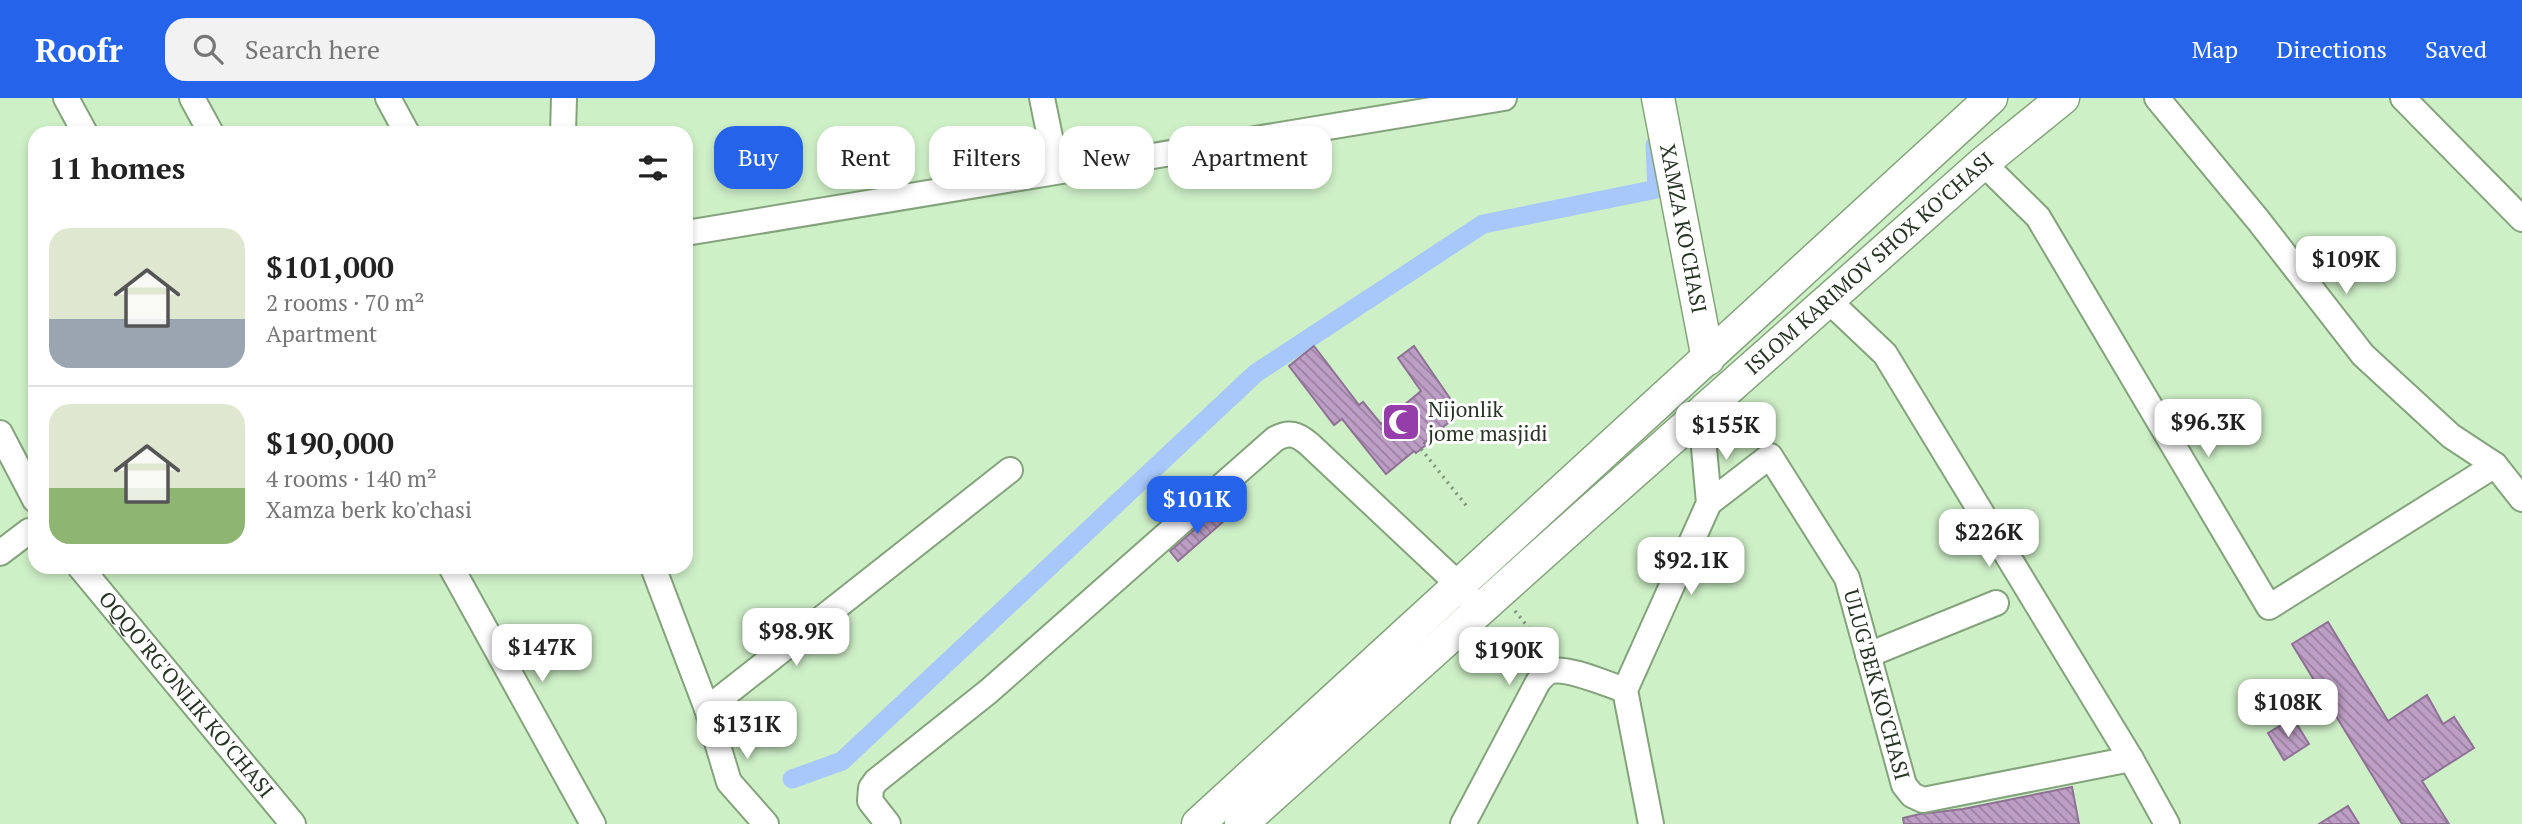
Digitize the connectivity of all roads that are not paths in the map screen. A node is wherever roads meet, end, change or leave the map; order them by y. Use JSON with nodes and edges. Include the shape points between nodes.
{"nodes":[{"id":1,"x":66,"y":98,"type":"edge"},
{"id":2,"x":192,"y":98,"type":"edge"},
{"id":3,"x":388,"y":98,"type":"edge"},
{"id":4,"x":564,"y":98,"type":"edge"},
{"id":5,"x":1042,"y":98,"type":"edge"},
{"id":6,"x":1504,"y":98,"type":"edge"},
{"id":7,"x":1991,"y":98,"type":"edge"},
{"id":8,"x":2063,"y":98,"type":"edge"},
{"id":9,"x":2157,"y":98,"type":"edge"},
{"id":10,"x":2403,"y":98,"type":"edge"},
{"id":11,"x":1659,"y":102,"type":"edge"},
{"id":12,"x":81,"y":126,"type":"edge"},
{"id":13,"x":207,"y":126,"type":"edge"},
{"id":14,"x":403,"y":126,"type":"edge"},
{"id":15,"x":563,"y":126,"type":"edge"},
{"id":16,"x":1983,"y":163,"type":"junction"},
{"id":17,"x":1057,"y":171,"type":"junction"},
{"id":18,"x":2522,"y":219,"type":"edge"},
{"id":19,"x":693,"y":232,"type":"edge"},
{"id":20,"x":1829,"y":301,"type":"junction"},
{"id":21,"x":1708,"y":359,"type":"junction"},
{"id":22,"x":0,"y":433,"type":"edge"},
{"id":23,"x":1679,"y":433,"type":"junction"},
{"id":24,"x":2495,"y":465,"type":"junction"},
{"id":25,"x":1010,"y":470,"type":"dead end"},
{"id":26,"x":28,"y":487,"type":"edge"},
{"id":27,"x":1566,"y":488,"type":"junction"},
{"id":28,"x":2522,"y":499,"type":"edge"},
{"id":29,"x":1709,"y":503,"type":"junction"},
{"id":30,"x":1588,"y":513,"type":"junction"},
{"id":31,"x":28,"y":532,"type":"edge"},
{"id":32,"x":0,"y":553,"type":"edge"},
{"id":33,"x":86,"y":574,"type":"edge"},
{"id":34,"x":455,"y":574,"type":"edge"},
{"id":35,"x":656,"y":574,"type":"edge"},
{"id":36,"x":1450,"y":593,"type":"junction"},
{"id":37,"x":1996,"y":603,"type":"dead end"},
{"id":38,"x":1481,"y":610,"type":"junction"},
{"id":39,"x":1868,"y":655,"type":"junction"},
{"id":40,"x":1625,"y":690,"type":"junction"},
{"id":41,"x":707,"y":709,"type":"junction"},
{"id":42,"x":2131,"y":759,"type":"junction"},
{"id":43,"x":293,"y":824,"type":"edge"},
{"id":44,"x":593,"y":824,"type":"edge"},
{"id":45,"x":766,"y":824,"type":"edge"},
{"id":46,"x":888,"y":824,"type":"edge"},
{"id":47,"x":1198,"y":824,"type":"edge"},
{"id":48,"x":1241,"y":824,"type":"edge"},
{"id":49,"x":1463,"y":824,"type":"edge"},
{"id":50,"x":1651,"y":824,"type":"edge"},
{"id":51,"x":2167,"y":824,"type":"edge"}],
"edges":[{"from":1,"to":12,"type":"street"},
{"from":2,"to":13,"type":"street"},
{"from":3,"to":14,"type":"street"},
{"from":4,"to":15,"type":"street"},
{"from":5,"to":17,"type":"street"},
{"from":6,"to":17,"type":"street"},
{"from":7,"to":21,"type":"main road","name":"ISLOM KARIMOV SHOX KO'CHASI"},
{"from":8,"to":16,"type":"main road","name":"ISLOM KARIMOV SHOX KO'CHASI"},
{"from":9,"to":24,"type":"street","via":[[2363,355],[2451,436]]},
{"from":10,"to":18,"type":"street"},
{"from":11,"to":21,"type":"main road","name":"XAMZA KO'CHASI"},
{"from":16,"to":20,"type":"main road","name":"ISLOM KARIMOV SHOX KO'CHASI"},
{"from":16,"to":24,"type":"street","via":[[2038,216],[2269,607]]},
{"from":17,"to":19,"type":"street"},
{"from":20,"to":23,"type":"main road","name":"ISLOM KARIMOV SHOX KO'CHASI"},
{"from":20,"to":42,"type":"street","via":[[1885,354]]},
{"from":21,"to":27,"type":"main road","name":"ISLOM KARIMOV SHOX KO'CHASI"},
{"from":22,"to":26,"type":"street"},
{"from":23,"to":29,"type":"street","via":[[1703,437]]},
{"from":23,"to":30,"type":"main road","name":"ISLOM KARIMOV SHOX KO'CHASI"},
{"from":24,"to":28,"type":"street"},
{"from":25,"to":41,"type":"street"},
{"from":27,"to":30,"type":"main road","via":[[1562,497],[1568,509],[1580,515]]},
{"from":27,"to":36,"type":"main road","name":"ISLOM KARIMOV SHOX KO'CHASI"},
{"from":29,"to":39,"type":"street","name":"ULUG'BEK KO'CHASI","via":[[1770,456],[1847,578]]},
{"from":29,"to":40,"type":"street"},
{"from":30,"to":38,"type":"main road","name":"ISLOM KARIMOV SHOX KO'CHASI"},
{"from":31,"to":32,"type":"street"},
{"from":33,"to":43,"type":"street","name":"OQQO'RG'ONLIK KO'CHASI"},
{"from":34,"to":44,"type":"street"},
{"from":35,"to":41,"type":"street"},
{"from":36,"to":38,"type":"main road","via":[[1464,608],[1466,620]]},
{"from":36,"to":46,"type":"street","via":[[1309,444],[1300,436],[1282,435],[989,691],[876,781],[870,802]]},
{"from":36,"to":47,"type":"main road","name":"ISLOM KARIMOV SHOX KO'CHASI"},
{"from":37,"to":39,"type":"street"},
{"from":38,"to":48,"type":"main road","name":"ISLOM KARIMOV SHOX KO'CHASI"},
{"from":39,"to":42,"type":"street","name":"ULUG'BEK KO'CHASI","via":[[1904,785],[1923,800]]},
{"from":40,"to":49,"type":"street","via":[[1564,671],[1545,674]]},
{"from":40,"to":50,"type":"street"},
{"from":41,"to":45,"type":"street","via":[[729,782]]},
{"from":42,"to":51,"type":"street"}]}
